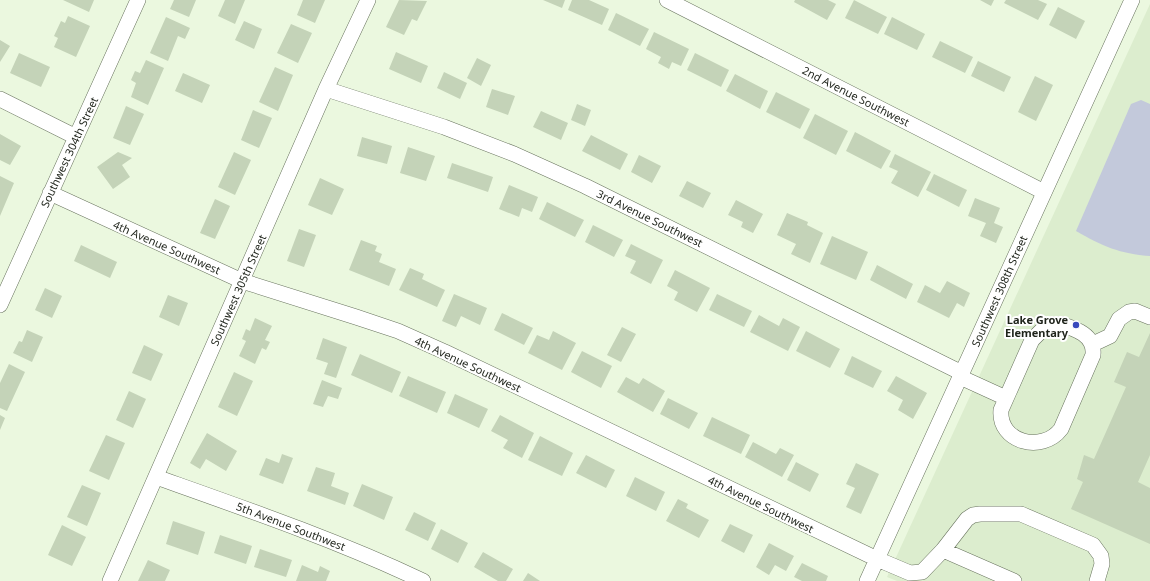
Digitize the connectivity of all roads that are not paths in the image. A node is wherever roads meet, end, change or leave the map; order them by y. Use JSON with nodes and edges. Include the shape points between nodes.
{"nodes":[{"id":1,"x":138,"y":0,"type":"edge"},
{"id":2,"x":368,"y":0,"type":"edge"},
{"id":3,"x":667,"y":0,"type":"edge"},
{"id":4,"x":1132,"y":0,"type":"edge"},
{"id":5,"x":326,"y":89,"type":"junction"},
{"id":6,"x":0,"y":99,"type":"edge"},
{"id":7,"x":76,"y":137,"type":"junction"},
{"id":8,"x":1044,"y":192,"type":"junction"},
{"id":9,"x":50,"y":193,"type":"junction"},
{"id":10,"x":242,"y":281,"type":"junction"},
{"id":11,"x":0,"y":304,"type":"edge"},
{"id":12,"x":1150,"y":317,"type":"edge"},
{"id":13,"x":1093,"y":344,"type":"junction"},
{"id":14,"x":961,"y":375,"type":"junction"},
{"id":15,"x":1006,"y":398,"type":"junction"},
{"id":16,"x":156,"y":477,"type":"junction"},
{"id":17,"x":943,"y":550,"type":"junction"},
{"id":18,"x":877,"y":559,"type":"junction"},
{"id":19,"x":110,"y":581,"type":"edge"},
{"id":20,"x":423,"y":581,"type":"edge"},
{"id":21,"x":867,"y":581,"type":"edge"},
{"id":22,"x":1014,"y":581,"type":"edge"},
{"id":23,"x":1097,"y":581,"type":"edge"}],
"edges":[{"from":1,"to":7,"type":"street","name":"Southwest 304th Street"},
{"from":2,"to":5,"type":"street","name":"Southwest 305th Street"},
{"from":3,"to":8,"type":"street","name":"2nd Avenue Southwest"},
{"from":4,"to":8,"type":"street","name":"Southwest 308th Street"},
{"from":5,"to":10,"type":"street","name":"Southwest 305th Street"},
{"from":5,"to":14,"type":"street","name":"3rd Avenue Southwest","via":[[444,127],[514,154],[578,183]]},
{"from":6,"to":7,"type":"street"},
{"from":7,"to":9,"type":"street","name":"Southwest 304th Street"},
{"from":8,"to":14,"type":"street","name":"Southwest 308th Street"},
{"from":9,"to":10,"type":"street","name":"4th Avenue Southwest"},
{"from":9,"to":11,"type":"street","name":"Southwest 304th Street"},
{"from":10,"to":16,"type":"street","name":"Southwest 305th Street"},
{"from":10,"to":18,"type":"street","name":"4th Avenue Southwest","via":[[370,322],[445,352]]},
{"from":12,"to":13,"type":"street","via":[[1136,311],[1129,312],[1118,319],[1110,336]]},
{"from":13,"to":15,"type":"street","via":[[1087,336],[1066,326],[1046,326],[1032,340]]},
{"from":13,"to":15,"type":"street","via":[[1090,364],[1061,429],[1051,439],[1038,443],[1031,442],[1007,432],[1000,417]]},
{"from":14,"to":15,"type":"street","name":"3rd Avenue Southwest"},
{"from":14,"to":18,"type":"street","name":"Southwest 308th Street"},
{"from":16,"to":19,"type":"street","name":"Southwest 305th Street"},
{"from":16,"to":20,"type":"street","name":"5th Avenue Southwest","via":[[268,516]]},
{"from":17,"to":18,"type":"street","name":"4th Avenue Southwest","via":[[922,572],[916,574]]},
{"from":17,"to":22,"type":"street"},
{"from":17,"to":23,"type":"street","via":[[959,528],[973,515],[1021,514],[1093,545],[1101,556],[1102,564]]},
{"from":18,"to":21,"type":"street","name":"Southwest 308th Street"}]}
